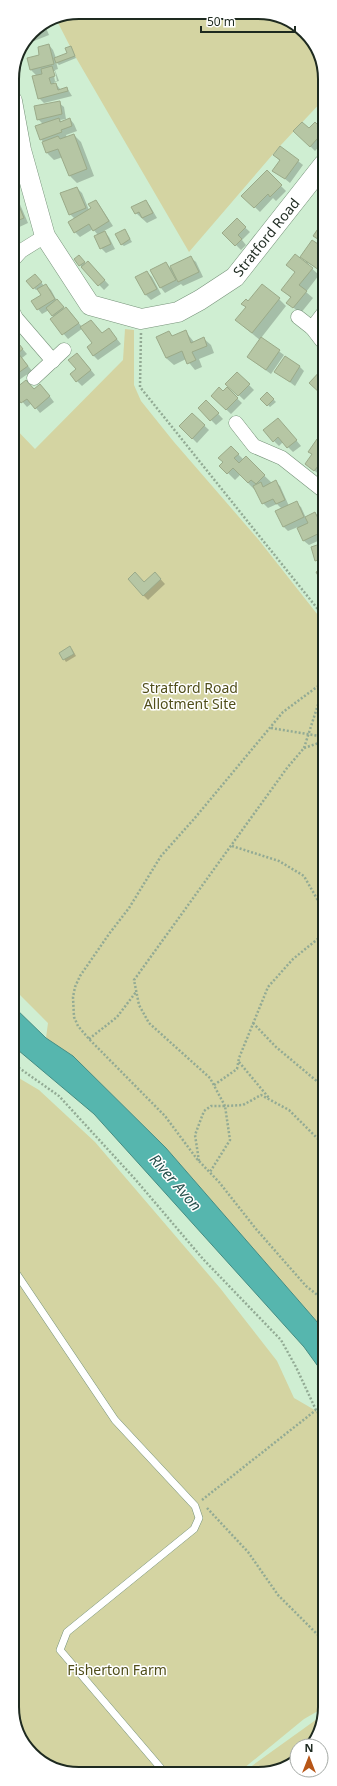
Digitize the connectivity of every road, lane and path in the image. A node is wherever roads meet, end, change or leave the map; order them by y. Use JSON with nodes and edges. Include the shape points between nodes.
{"nodes":[{"id":1,"x":19,"y":139,"type":"edge"},
{"id":2,"x":318,"y":172,"type":"edge"},
{"id":3,"x":45,"y":236,"type":"junction"},
{"id":4,"x":19,"y":253,"type":"edge"},
{"id":5,"x":298,"y":317,"type":"dead end"},
{"id":6,"x":141,"y":319,"type":"junction"},
{"id":7,"x":318,"y":320,"type":"edge"},
{"id":8,"x":19,"y":321,"type":"edge"},
{"id":9,"x":312,"y":328,"type":"junction"},
{"id":10,"x":318,"y":336,"type":"edge"},
{"id":11,"x":64,"y":350,"type":"dead end"},
{"id":12,"x":53,"y":361,"type":"junction"},
{"id":13,"x":34,"y":378,"type":"dead end"},
{"id":14,"x":236,"y":423,"type":"dead end"},
{"id":15,"x":318,"y":486,"type":"edge"},
{"id":16,"x":318,"y":609,"type":"edge"},
{"id":17,"x":318,"y":687,"type":"edge"},
{"id":18,"x":318,"y":705,"type":"edge"},
{"id":19,"x":270,"y":728,"type":"junction"},
{"id":20,"x":309,"y":734,"type":"junction"},
{"id":21,"x":318,"y":736,"type":"edge"},
{"id":22,"x":318,"y":743,"type":"edge"},
{"id":23,"x":304,"y":748,"type":"junction"},
{"id":24,"x":232,"y":846,"type":"junction"},
{"id":25,"x":318,"y":901,"type":"edge"},
{"id":26,"x":318,"y":936,"type":"edge"},
{"id":27,"x":137,"y":991,"type":"junction"},
{"id":28,"x":253,"y":1023,"type":"junction"},
{"id":29,"x":89,"y":1039,"type":"junction"},
{"id":30,"x":238,"y":1062,"type":"junction"},
{"id":31,"x":19,"y":1068,"type":"edge"},
{"id":32,"x":318,"y":1082,"type":"edge"},
{"id":33,"x":214,"y":1085,"type":"junction"},
{"id":34,"x":271,"y":1100,"type":"junction"},
{"id":35,"x":225,"y":1106,"type":"junction"},
{"id":36,"x":318,"y":1139,"type":"edge"},
{"id":37,"x":200,"y":1161,"type":"junction"},
{"id":38,"x":210,"y":1172,"type":"junction"},
{"id":39,"x":19,"y":1277,"type":"edge"},
{"id":40,"x":318,"y":1295,"type":"edge"},
{"id":41,"x":316,"y":1410,"type":"junction"},
{"id":42,"x":318,"y":1413,"type":"edge"},
{"id":43,"x":200,"y":1502,"type":"dead end"},
{"id":44,"x":161,"y":1767,"type":"edge"}],
"edges":[{"from":1,"to":3,"type":"street","name":"Stratford Road"},
{"from":2,"to":6,"type":"street","name":"Stratford Road","via":[[236,277],[178,312]]},
{"from":3,"to":4,"type":"street"},
{"from":3,"to":6,"type":"street","name":"Stratford Road","via":[[90,305]]},
{"from":5,"to":9,"type":"street"},
{"from":6,"to":16,"type":"path","via":[[140,387]]},
{"from":7,"to":9,"type":"street"},
{"from":8,"to":12,"type":"street"},
{"from":9,"to":10,"type":"street"},
{"from":11,"to":12,"type":"street"},
{"from":12,"to":13,"type":"street"},
{"from":14,"to":15,"type":"street","via":[[254,446],[282,458]]},
{"from":17,"to":19,"type":"path","via":[[283,712]]},
{"from":18,"to":20,"type":"path"},
{"from":19,"to":20,"type":"path"},
{"from":19,"to":29,"type":"path","via":[[161,856],[129,908],[80,976],[73,997],[74,1017]]},
{"from":20,"to":21,"type":"path"},
{"from":20,"to":23,"type":"path"},
{"from":22,"to":23,"type":"path"},
{"from":23,"to":24,"type":"path"},
{"from":24,"to":25,"type":"path","via":[[279,861],[304,876]]},
{"from":24,"to":27,"type":"path","via":[[134,980]]},
{"from":26,"to":28,"type":"path","via":[[268,987]]},
{"from":27,"to":29,"type":"path","via":[[117,1017]]},
{"from":27,"to":33,"type":"path","via":[[139,1004],[149,1023],[210,1078]]},
{"from":28,"to":30,"type":"path"},
{"from":28,"to":32,"type":"path","via":[[276,1047]]},
{"from":29,"to":37,"type":"path","via":[[165,1116]]},
{"from":30,"to":33,"type":"path","via":[[237,1069]]},
{"from":30,"to":34,"type":"path"},
{"from":31,"to":41,"type":"path","via":[[59,1096],[135,1179],[203,1260],[280,1340],[296,1366]]},
{"from":33,"to":35,"type":"path"},
{"from":34,"to":35,"type":"path","via":[[261,1095],[243,1105]]},
{"from":34,"to":36,"type":"path","via":[[289,1110]]},
{"from":35,"to":37,"type":"path","via":[[211,1106],[204,1110],[195,1135]]},
{"from":35,"to":38,"type":"path","via":[[230,1140]]},
{"from":37,"to":38,"type":"path"},
{"from":38,"to":40,"type":"path","via":[[306,1286]]},
{"from":39,"to":44,"type":"lane","via":[[115,1420],[195,1506],[199,1518],[194,1529],[67,1632],[60,1650]]},
{"from":41,"to":42,"type":"path"},
{"from":41,"to":43,"type":"path"}]}
